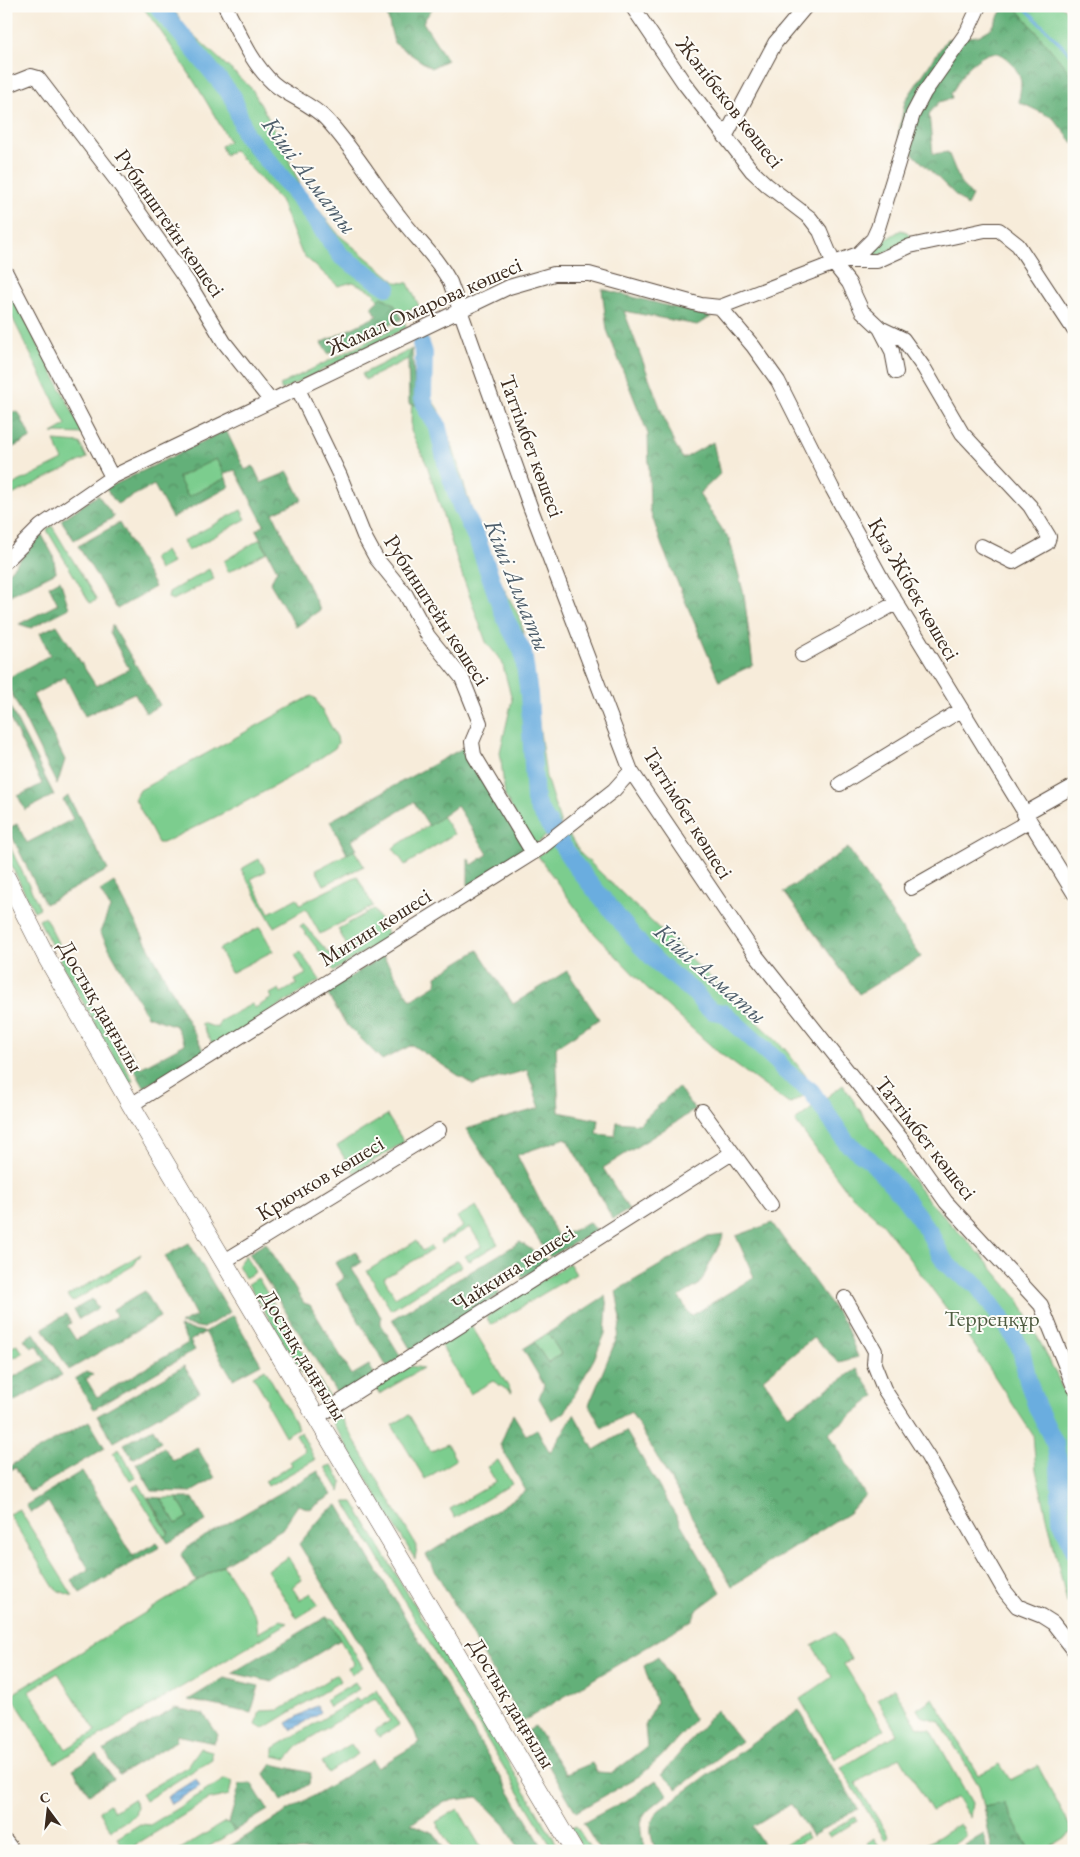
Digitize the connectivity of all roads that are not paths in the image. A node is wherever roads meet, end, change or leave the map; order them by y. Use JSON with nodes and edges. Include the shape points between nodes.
{"nodes":[{"id":1,"x":225,"y":6,"type":"edge"},
{"id":2,"x":632,"y":6,"type":"edge"},
{"id":3,"x":806,"y":6,"type":"edge"},
{"id":4,"x":979,"y":6,"type":"edge"},
{"id":5,"x":6,"y":86,"type":"edge"},
{"id":6,"x":725,"y":137,"type":"junction"},
{"id":7,"x":840,"y":263,"type":"junction"},
{"id":8,"x":6,"y":273,"type":"edge"},
{"id":9,"x":720,"y":307,"type":"junction"},
{"id":10,"x":459,"y":310,"type":"junction"},
{"id":11,"x":880,"y":328,"type":"junction"},
{"id":12,"x":1074,"y":330,"type":"edge"},
{"id":13,"x":896,"y":372,"type":"dead end"},
{"id":14,"x":296,"y":387,"type":"junction"},
{"id":15,"x":270,"y":400,"type":"junction"},
{"id":16,"x":112,"y":477,"type":"junction"},
{"id":17,"x":981,"y":546,"type":"dead end"},
{"id":18,"x":6,"y":561,"type":"edge"},
{"id":19,"x":896,"y":603,"type":"junction"},
{"id":20,"x":802,"y":655,"type":"dead end"},
{"id":21,"x":961,"y":710,"type":"junction"},
{"id":22,"x":632,"y":771,"type":"junction"},
{"id":23,"x":840,"y":784,"type":"dead end"},
{"id":24,"x":1074,"y":786,"type":"edge"},
{"id":25,"x":1026,"y":817,"type":"junction"},
{"id":26,"x":533,"y":853,"type":"junction"},
{"id":27,"x":6,"y":877,"type":"edge"},
{"id":28,"x":911,"y":888,"type":"dead end"},
{"id":29,"x":1074,"y":893,"type":"edge"},
{"id":30,"x":131,"y":1105,"type":"junction"},
{"id":31,"x":702,"y":1111,"type":"dead end"},
{"id":32,"x":439,"y":1130,"type":"dead end"},
{"id":33,"x":732,"y":1153,"type":"junction"},
{"id":34,"x":771,"y":1205,"type":"dead end"},
{"id":35,"x":224,"y":1262,"type":"junction"},
{"id":36,"x":845,"y":1298,"type":"dead end"},
{"id":37,"x":1074,"y":1387,"type":"edge"},
{"id":38,"x":315,"y":1418,"type":"junction"},
{"id":39,"x":1074,"y":1650,"type":"edge"},
{"id":40,"x":6,"y":1842,"type":"edge"},
{"id":41,"x":13,"y":1851,"type":"edge"},
{"id":42,"x":574,"y":1851,"type":"edge"}],
"edges":[{"from":1,"to":10,"type":"street","name":"Таттімбет көшесі","via":[[264,73],[325,118],[346,142],[399,216],[436,259],[450,282]]},
{"from":2,"to":6,"type":"street","name":"Жәнібеков көшесі"},
{"from":3,"to":6,"type":"street","via":[[775,43]]},
{"from":4,"to":7,"type":"street","name":"Жамал Омарова көшесі","via":[[967,32],[913,114],[873,239],[867,247]]},
{"from":5,"to":15,"type":"street","name":"Рубинштейн көшесі","via":[[31,76],[38,78],[78,128],[189,284],[224,342]]},
{"from":6,"to":7,"type":"street","name":"Жәнібеков көшесі","via":[[767,185],[810,218]]},
{"from":7,"to":9,"type":"street","name":"Жамал Омарова көшесі"},
{"from":7,"to":11,"type":"street","via":[[862,311]]},
{"from":7,"to":12,"type":"street","via":[[877,261],[918,244],[999,230],[1018,245]]},
{"from":8,"to":16,"type":"street"},
{"from":9,"to":10,"type":"street","name":"Жамал Омарова көшесі","via":[[701,306],[607,278],[572,273],[554,274],[518,284]]},
{"from":9,"to":19,"type":"street","name":"Қыз Жібек көшесі","via":[[778,381],[832,488]]},
{"from":10,"to":14,"type":"street","name":"Жамал Омарова көшесі"},
{"from":10,"to":22,"type":"street","name":"Таттімбет көшесі"},
{"from":11,"to":13,"type":"street","via":[[892,351]]},
{"from":11,"to":17,"type":"street","via":[[904,338],[962,432],[1030,506],[1049,538],[1047,543],[1012,562]]},
{"from":14,"to":15,"type":"street","name":"Жамал Омарова көшесі"},
{"from":14,"to":26,"type":"street","name":"Рубинштейн көшесі","via":[[340,476],[368,544],[406,595],[428,636],[466,686],[480,723],[472,742],[474,755]]},
{"from":15,"to":16,"type":"street","name":"Жамал Омарова көшесі"},
{"from":16,"to":18,"type":"street","name":"Жамал Омарова көшесі","via":[[41,526]]},
{"from":19,"to":20,"type":"street"},
{"from":19,"to":21,"type":"street","name":"Қыз Жібек көшесі"},
{"from":21,"to":23,"type":"street"},
{"from":21,"to":25,"type":"street","name":"Қыз Жібек көшесі"},
{"from":22,"to":26,"type":"street","name":"Митин көшесі","via":[[614,790]]},
{"from":22,"to":37,"type":"street","name":"Таттімбет көшесі","via":[[754,953],[903,1141],[946,1202],[1041,1305]]},
{"from":24,"to":25,"type":"street"},
{"from":25,"to":28,"type":"street"},
{"from":25,"to":29,"type":"street","name":"Қыз Жібек көшесі"},
{"from":26,"to":30,"type":"street","name":"Митин көшесі"},
{"from":27,"to":30,"type":"main road","name":"Достық даңғылы","via":[[47,958]]},
{"from":30,"to":35,"type":"main road","name":"Достық даңғылы"},
{"from":31,"to":33,"type":"street"},
{"from":32,"to":35,"type":"street","name":"Крючков көшесі"},
{"from":33,"to":34,"type":"street"},
{"from":33,"to":38,"type":"street","name":"Чайкина көшесі"},
{"from":35,"to":38,"type":"main road","name":"Достық даңғылы"},
{"from":36,"to":39,"type":"street","via":[[875,1351],[874,1364],[884,1389],[928,1457],[1004,1590],[1017,1606],[1053,1623]]},
{"from":38,"to":42,"type":"main road","name":"Достық даңғылы"},
{"from":40,"to":41,"type":"street"}]}
